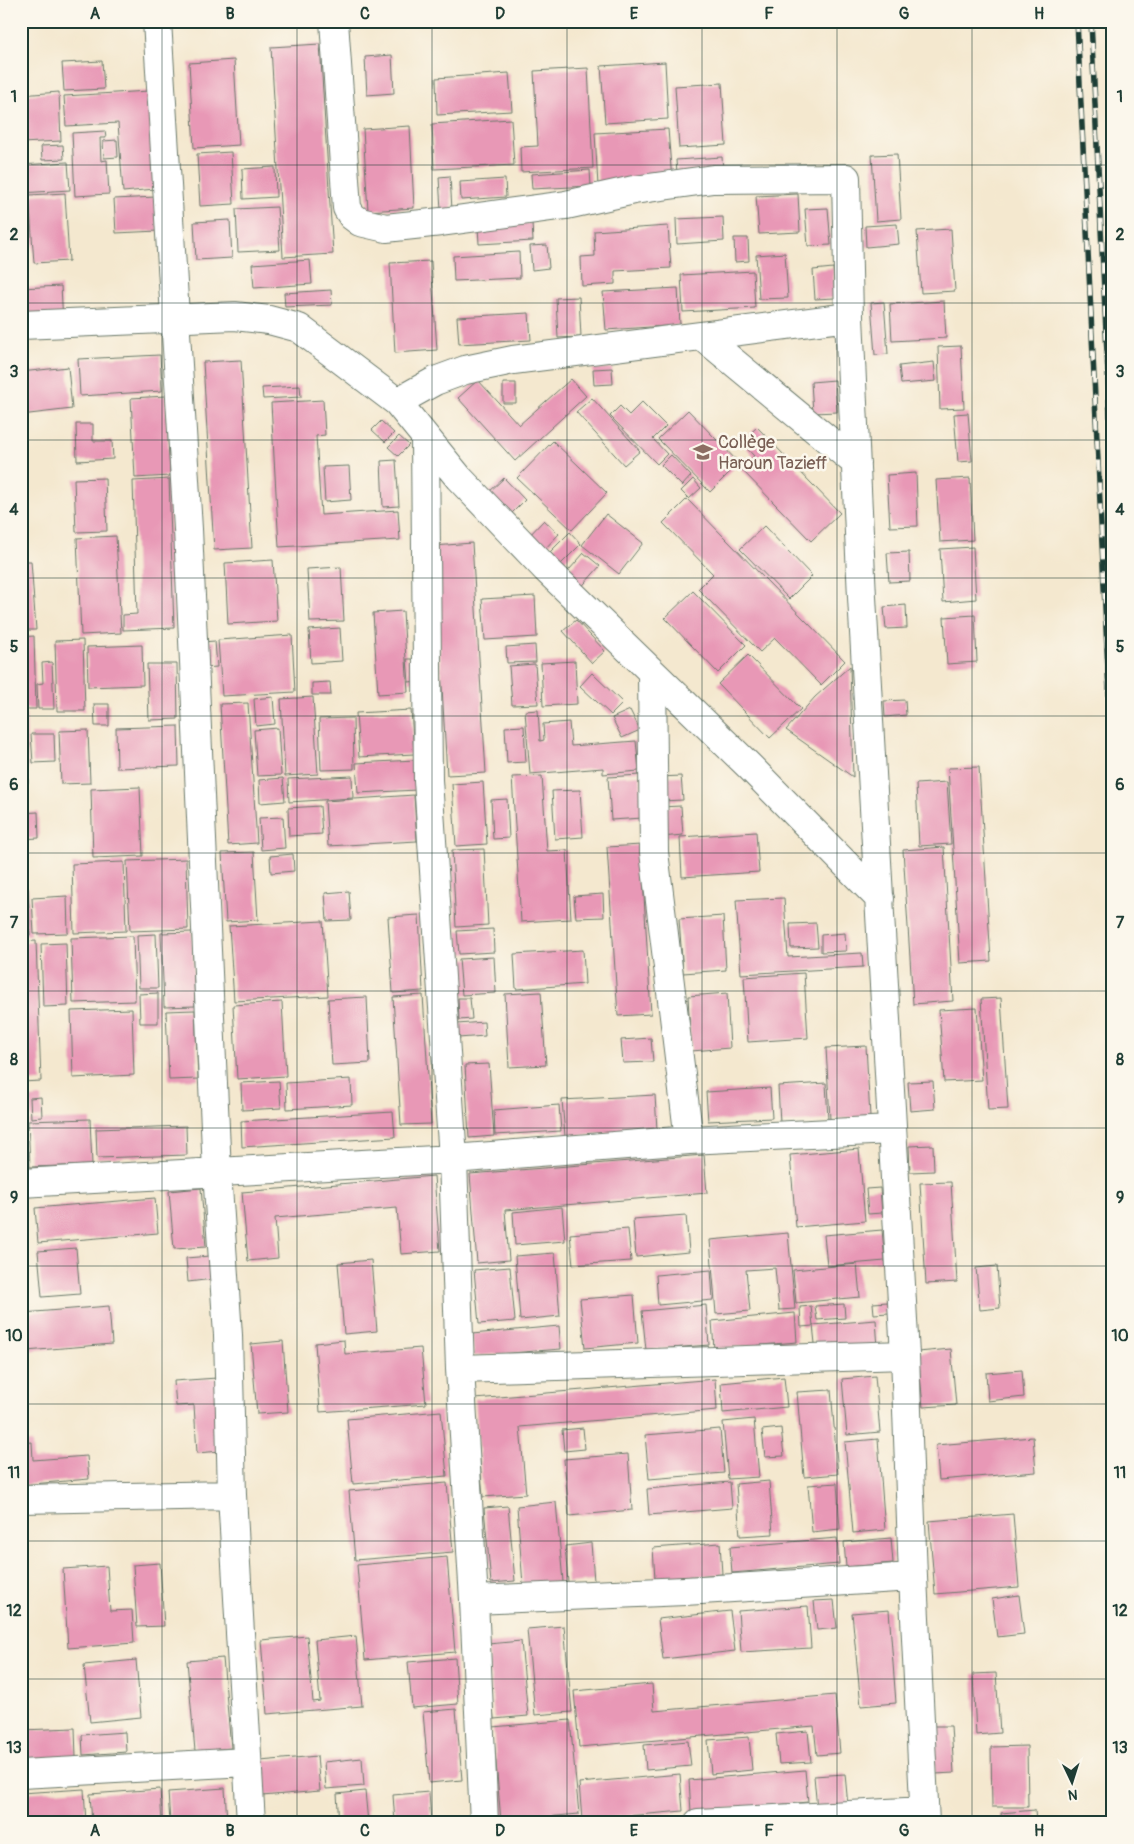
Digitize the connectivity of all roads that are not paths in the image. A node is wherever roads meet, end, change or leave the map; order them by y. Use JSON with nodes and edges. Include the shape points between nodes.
{"nodes":[{"id":1,"x":157,"y":21,"type":"edge"},
{"id":2,"x":334,"y":21,"type":"edge"},
{"id":3,"x":849,"y":317,"type":"junction"},
{"id":4,"x":176,"y":320,"type":"junction"},
{"id":5,"x":21,"y":326,"type":"edge"},
{"id":6,"x":702,"y":336,"type":"junction"},
{"id":7,"x":397,"y":402,"type":"junction"},
{"id":8,"x":425,"y":438,"type":"junction"},
{"id":9,"x":856,"y":463,"type":"junction"},
{"id":10,"x":652,"y":672,"type":"junction"},
{"id":11,"x":880,"y":899,"type":"junction"},
{"id":12,"x":891,"y":1130,"type":"junction"},
{"id":13,"x":689,"y":1140,"type":"junction"},
{"id":14,"x":453,"y":1159,"type":"junction"},
{"id":15,"x":218,"y":1172,"type":"junction"},
{"id":16,"x":21,"y":1183,"type":"edge"},
{"id":17,"x":905,"y":1355,"type":"junction"},
{"id":18,"x":460,"y":1369,"type":"junction"},
{"id":19,"x":232,"y":1495,"type":"junction"},
{"id":20,"x":21,"y":1499,"type":"edge"},
{"id":21,"x":913,"y":1577,"type":"junction"},
{"id":22,"x":474,"y":1600,"type":"junction"},
{"id":23,"x":247,"y":1762,"type":"junction"},
{"id":24,"x":21,"y":1774,"type":"edge"},
{"id":25,"x":924,"y":1817,"type":"edge"},
{"id":26,"x":251,"y":1823,"type":"edge"},
{"id":27,"x":484,"y":1823,"type":"edge"},
{"id":28,"x":698,"y":1823,"type":"edge"}],
"edges":[{"from":1,"to":4,"type":"street"},
{"from":2,"to":3,"type":"street","via":[[347,208],[360,222],[386,228],[441,222],[566,205],[634,190],[713,179],[846,178]]},
{"from":3,"to":6,"type":"street"},
{"from":3,"to":9,"type":"street"},
{"from":4,"to":5,"type":"street"},
{"from":4,"to":7,"type":"street","via":[[235,316],[299,328]]},
{"from":4,"to":15,"type":"street"},
{"from":6,"to":7,"type":"street","via":[[492,364],[435,381]]},
{"from":6,"to":9,"type":"street"},
{"from":7,"to":8,"type":"street"},
{"from":8,"to":10,"type":"street","via":[[546,569]]},
{"from":8,"to":14,"type":"street","via":[[428,780]]},
{"from":9,"to":11,"type":"street"},
{"from":10,"to":11,"type":"street"},
{"from":10,"to":13,"type":"street","via":[[654,852]]},
{"from":11,"to":12,"type":"street"},
{"from":12,"to":13,"type":"street"},
{"from":12,"to":17,"type":"street"},
{"from":13,"to":14,"type":"street"},
{"from":14,"to":15,"type":"street"},
{"from":14,"to":18,"type":"street"},
{"from":15,"to":16,"type":"street"},
{"from":15,"to":19,"type":"street","via":[[228,1335]]},
{"from":17,"to":18,"type":"street"},
{"from":17,"to":21,"type":"street"},
{"from":18,"to":22,"type":"street"},
{"from":19,"to":20,"type":"street"},
{"from":19,"to":23,"type":"street"},
{"from":21,"to":22,"type":"street"},
{"from":21,"to":25,"type":"street"},
{"from":22,"to":27,"type":"street"},
{"from":23,"to":24,"type":"street"},
{"from":23,"to":26,"type":"street"},
{"from":25,"to":28,"type":"street"}]}
